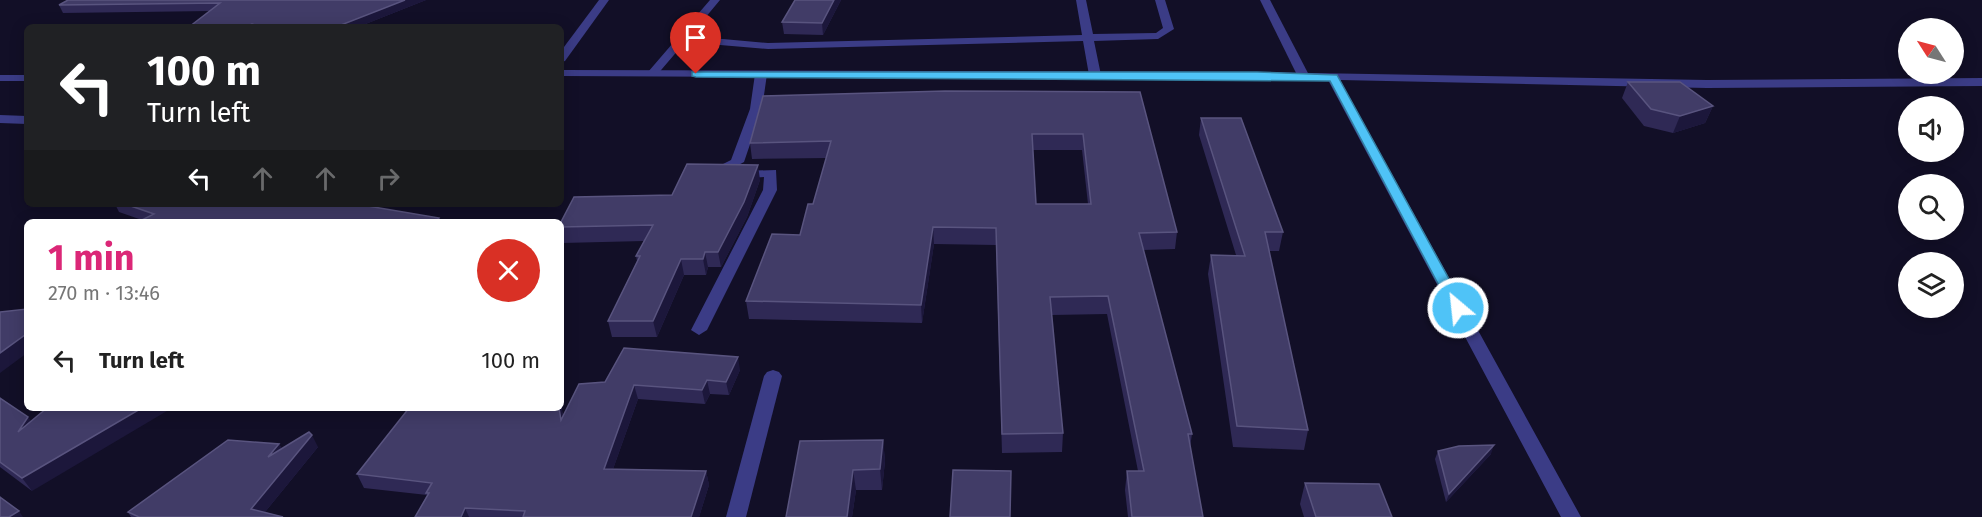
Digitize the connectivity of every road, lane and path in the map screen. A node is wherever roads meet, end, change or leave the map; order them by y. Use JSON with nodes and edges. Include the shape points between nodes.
{"nodes":[{"id":1,"x":604,"y":0,"type":"edge"},
{"id":2,"x":715,"y":0,"type":"edge"},
{"id":3,"x":1081,"y":0,"type":"edge"},
{"id":4,"x":1160,"y":0,"type":"edge"},
{"id":5,"x":1265,"y":0,"type":"edge"},
{"id":6,"x":1089,"y":37,"type":"junction"},
{"id":7,"x":682,"y":39,"type":"junction"},
{"id":8,"x":564,"y":55,"type":"edge"},
{"id":9,"x":564,"y":73,"type":"edge"},
{"id":10,"x":652,"y":74,"type":"junction"},
{"id":11,"x":761,"y":74,"type":"junction"},
{"id":12,"x":1095,"y":75,"type":"junction"},
{"id":13,"x":1304,"y":76,"type":"junction"},
{"id":14,"x":0,"y":78,"type":"edge"},
{"id":15,"x":24,"y":78,"type":"edge"},
{"id":16,"x":1333,"y":78,"type":"junction"},
{"id":17,"x":1982,"y":82,"type":"edge"},
{"id":18,"x":0,"y":119,"type":"edge"},
{"id":19,"x":24,"y":120,"type":"edge"},
{"id":20,"x":699,"y":330,"type":"dead end"},
{"id":21,"x":773,"y":376,"type":"dead end"},
{"id":22,"x":736,"y":517,"type":"edge"},
{"id":23,"x":1571,"y":517,"type":"edge"}],
"edges":[{"from":1,"to":8,"type":"street"},
{"from":2,"to":7,"type":"street"},
{"from":3,"to":6,"type":"street"},
{"from":4,"to":6,"type":"street","via":[[1169,29],[1158,36]]},
{"from":5,"to":13,"type":"street"},
{"from":6,"to":7,"type":"street","via":[[768,46]]},
{"from":6,"to":12,"type":"street"},
{"from":7,"to":10,"type":"street"},
{"from":9,"to":10,"type":"street"},
{"from":10,"to":11,"type":"street"},
{"from":11,"to":12,"type":"street"},
{"from":11,"to":20,"type":"street","via":[[756,109],[737,162],[724,167],[737,175],[771,173],[770,190]]},
{"from":12,"to":13,"type":"street"},
{"from":13,"to":16,"type":"street"},
{"from":14,"to":15,"type":"street"},
{"from":16,"to":17,"type":"street","via":[[1707,84]]},
{"from":16,"to":23,"type":"street"},
{"from":18,"to":19,"type":"street"},
{"from":21,"to":22,"type":"street"}]}
